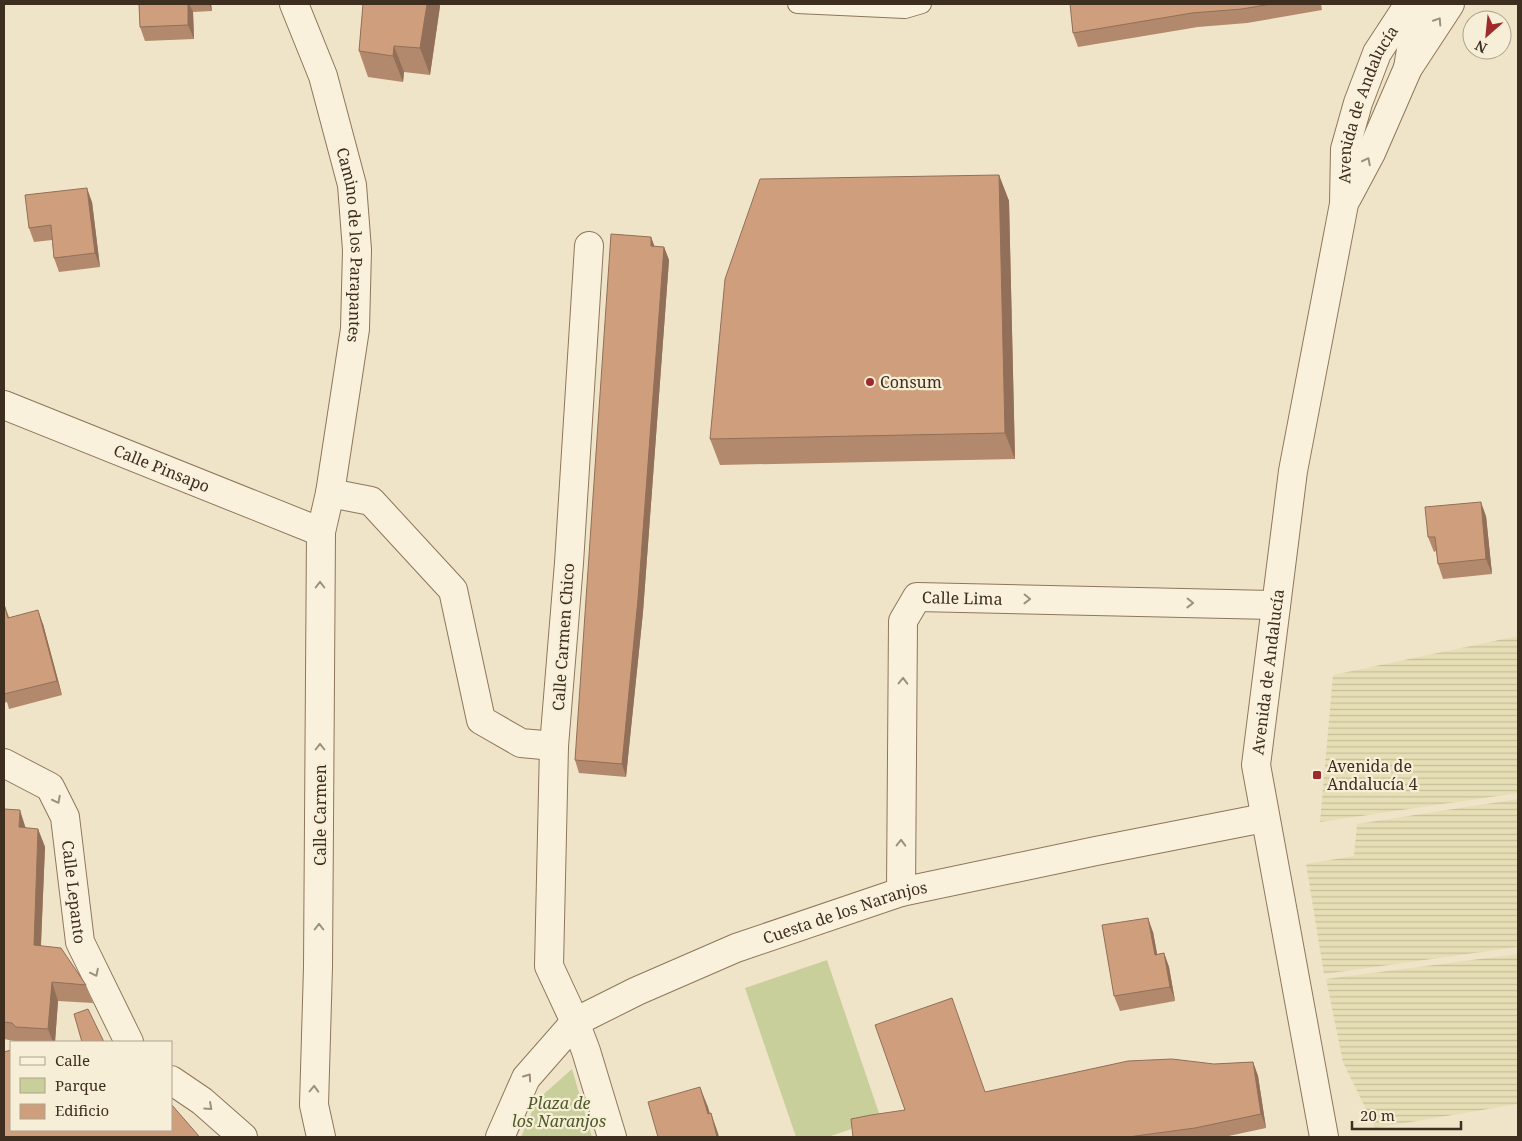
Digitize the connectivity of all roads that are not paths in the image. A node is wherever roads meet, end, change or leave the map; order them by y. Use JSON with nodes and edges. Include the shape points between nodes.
{"nodes":[{"id":1,"x":294,"y":4,"type":"edge"},
{"id":2,"x":797,"y":4,"type":"edge"},
{"id":3,"x":922,"y":4,"type":"edge"},
{"id":4,"x":1450,"y":4,"type":"edge"},
{"id":5,"x":1411,"y":5,"type":"edge"},
{"id":6,"x":1408,"y":68,"type":"junction"},
{"id":7,"x":1344,"y":204,"type":"junction"},
{"id":8,"x":589,"y":246,"type":"dead end"},
{"id":9,"x":4,"y":405,"type":"edge"},
{"id":10,"x":330,"y":493,"type":"junction"},
{"id":11,"x":321,"y":532,"type":"junction"},
{"id":12,"x":1276,"y":605,"type":"junction"},
{"id":13,"x":554,"y":746,"type":"junction"},
{"id":14,"x":4,"y":763,"type":"edge"},
{"id":15,"x":1264,"y":818,"type":"junction"},
{"id":16,"x":901,"y":892,"type":"junction"},
{"id":17,"x":575,"y":1022,"type":"junction"},
{"id":18,"x":129,"y":1041,"type":"edge"},
{"id":19,"x":172,"y":1081,"type":"edge"},
{"id":20,"x":243,"y":1137,"type":"edge"},
{"id":21,"x":321,"y":1137,"type":"edge"},
{"id":22,"x":500,"y":1137,"type":"edge"},
{"id":23,"x":612,"y":1137,"type":"edge"},
{"id":24,"x":1324,"y":1137,"type":"edge"}],
"edges":[{"from":1,"to":10,"type":"street","name":"Camino de los Parapantes","via":[[323,76],[352,185],[357,250],[355,329]]},
{"from":2,"to":3,"type":"lane","via":[[905,9]]},
{"from":6,"to":4,"type":"street","name":"Avenida de Andalucía","one_way":true},
{"from":5,"to":6,"type":"street","name":"Avenida de Andalucía","via":[[1416,19]]},
{"from":5,"to":7,"type":"street","name":"Avenida de Andalucía","via":[[1377,53],[1358,104],[1345,149]]},
{"from":7,"to":6,"type":"street","name":"Avenida de Andalucía","one_way":true,"via":[[1371,153]]},
{"from":7,"to":12,"type":"street","name":"Avenida de Andalucía","via":[[1293,471]]},
{"from":8,"to":13,"type":"street","name":"Calle Carmen Chico"},
{"from":9,"to":11,"type":"street","name":"Calle Pinsapo"},
{"from":10,"to":11,"type":"street","name":"Calle Carmen"},
{"from":10,"to":13,"type":"street","via":[[371,501],[453,590],[481,720],[521,743]]},
{"from":21,"to":11,"type":"street","name":"Calle Carmen","one_way":true,"via":[[314,1105],[319,947]]},
{"from":12,"to":15,"type":"street","name":"Avenida de Andalucía","via":[[1256,765]]},
{"from":16,"to":12,"type":"street","name":"Calle Lima","one_way":true,"via":[[903,622],[917,597]]},
{"from":13,"to":17,"type":"street","name":"Calle Carmen Chico","via":[[548,966]]},
{"from":14,"to":18,"type":"street","name":"Calle Lepanto","one_way":true,"via":[[50,787],[65,817],[80,942]]},
{"from":15,"to":16,"type":"street","name":"Cuesta de los Naranjos"},
{"from":15,"to":24,"type":"street","name":"Avenida de Andalucía"},
{"from":16,"to":17,"type":"street","name":"Cuesta de los Naranjos","via":[[736,948]]},
{"from":22,"to":17,"type":"street","name":"Cuesta de los Naranjos","one_way":true,"via":[[526,1078]]},
{"from":17,"to":23,"type":"street","name":"Calle Carmen Chico"},
{"from":19,"to":20,"type":"street","one_way":true,"via":[[202,1101]]}]}
